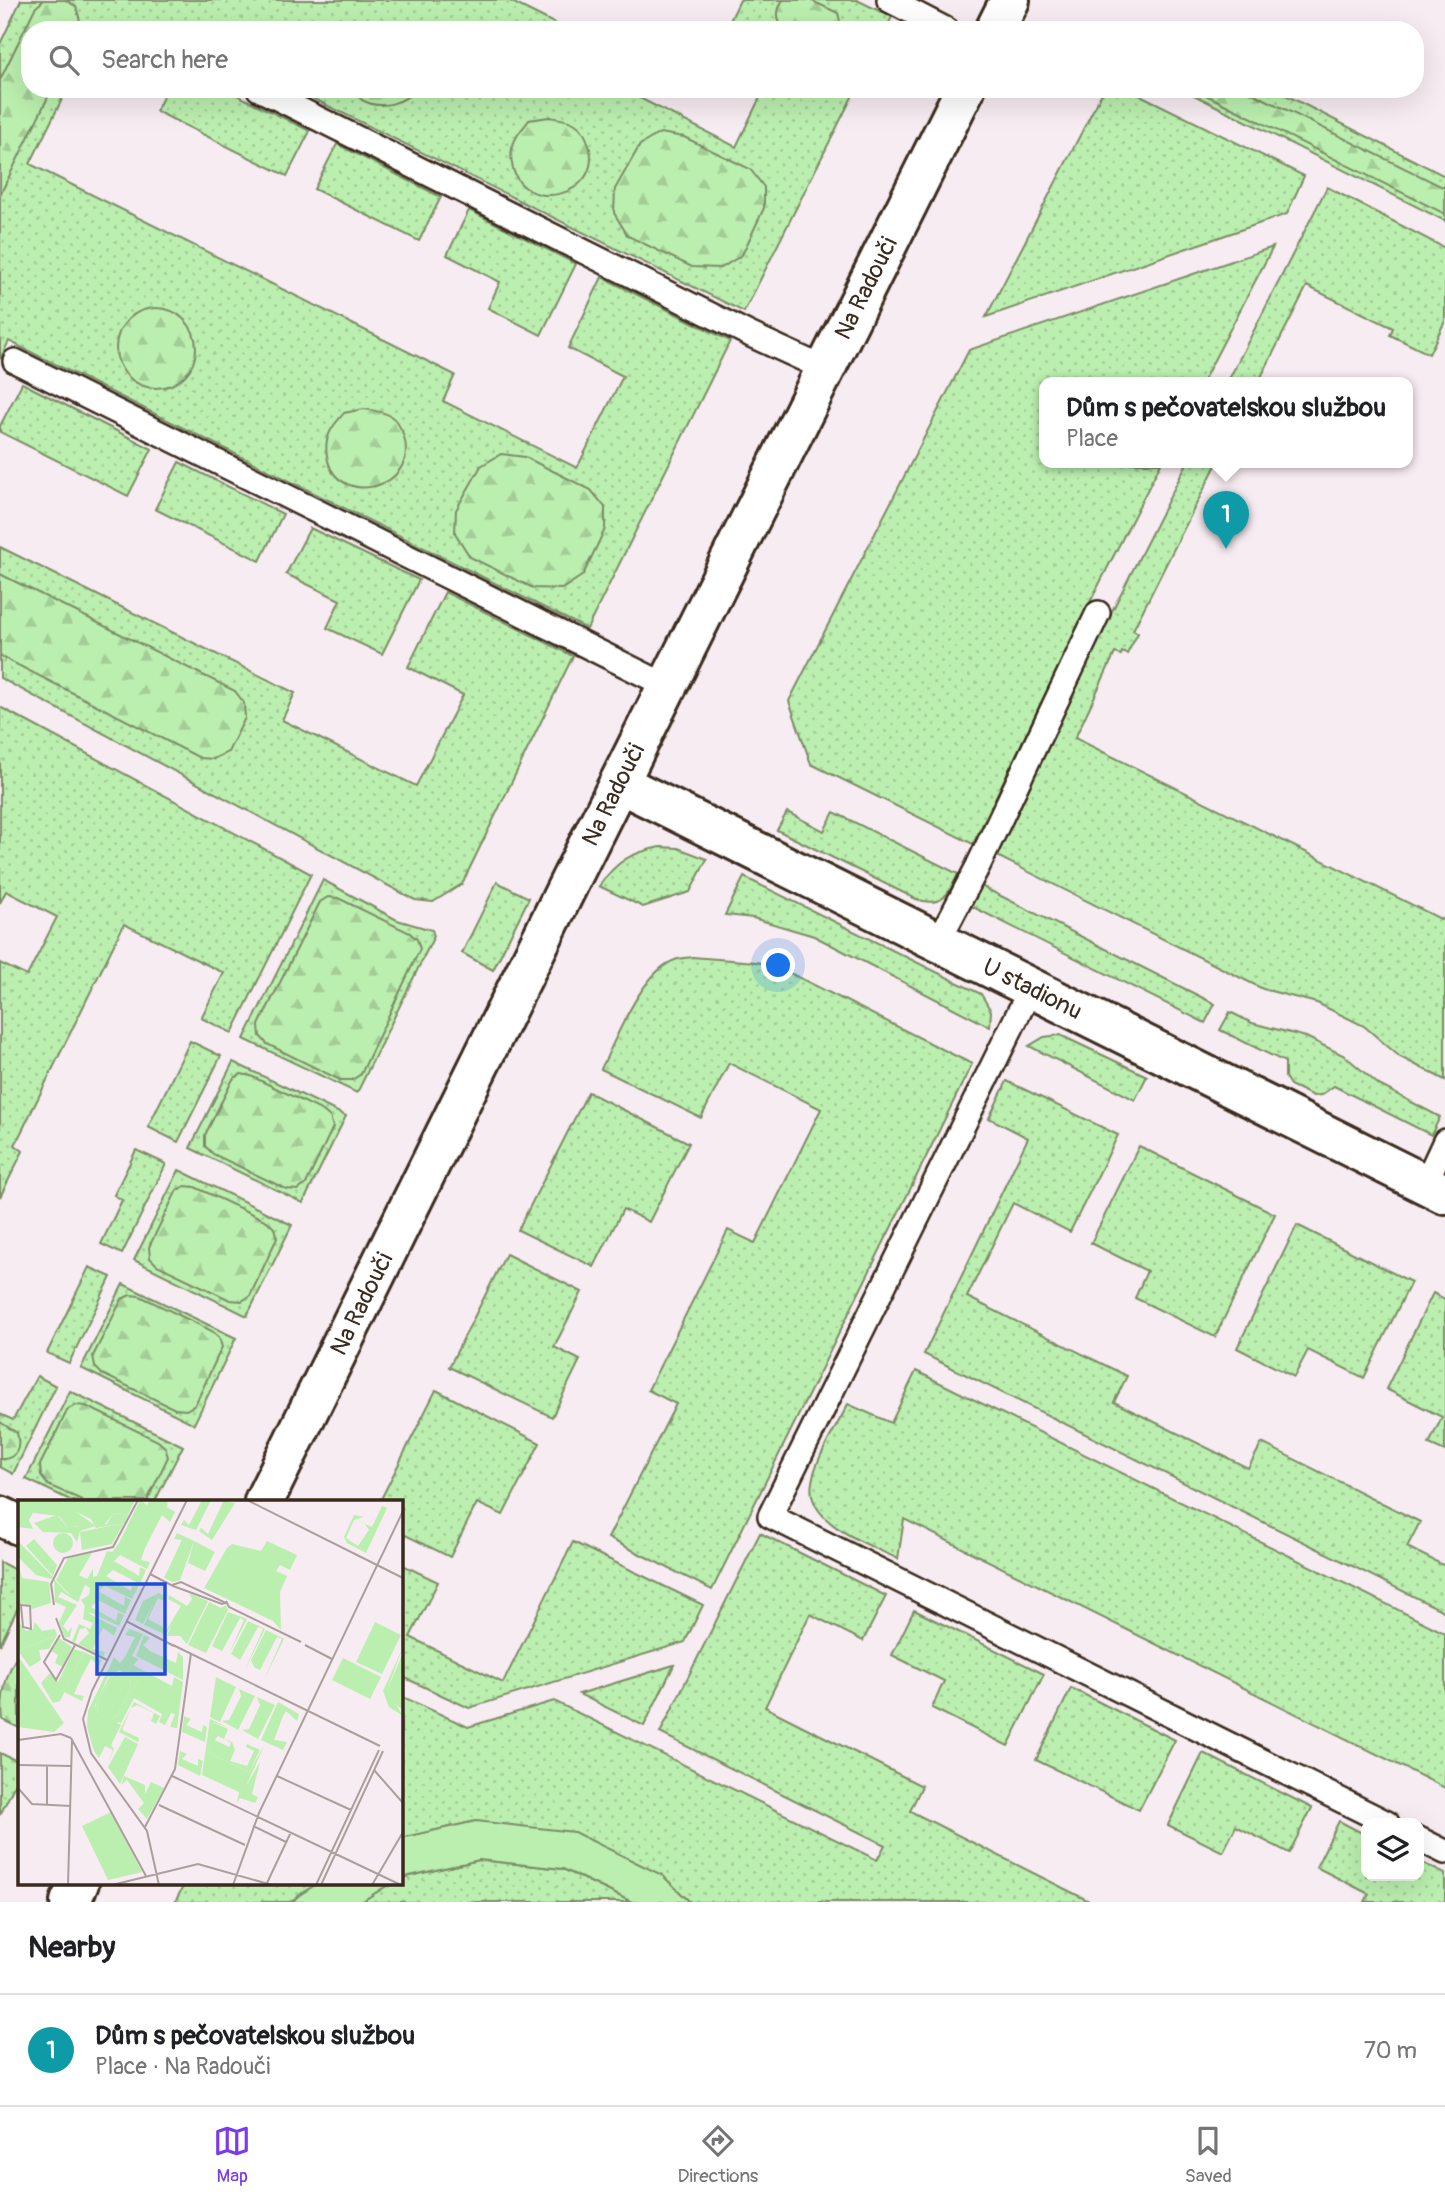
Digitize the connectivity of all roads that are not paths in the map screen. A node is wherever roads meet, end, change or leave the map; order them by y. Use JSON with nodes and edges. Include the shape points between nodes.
{"nodes":[{"id":1,"x":889,"y":0,"type":"edge"},
{"id":2,"x":1010,"y":0,"type":"edge"},
{"id":3,"x":930,"y":21,"type":"edge"},
{"id":4,"x":1000,"y":21,"type":"edge"},
{"id":5,"x":278,"y":98,"type":"edge"},
{"id":6,"x":960,"y":98,"type":"edge"},
{"id":7,"x":15,"y":361,"type":"dead end"},
{"id":8,"x":825,"y":369,"type":"junction"},
{"id":9,"x":1098,"y":613,"type":"dead end"},
{"id":10,"x":667,"y":686,"type":"junction"},
{"id":11,"x":619,"y":783,"type":"junction"},
{"id":12,"x":938,"y":942,"type":"junction"},
{"id":13,"x":1031,"y":988,"type":"junction"},
{"id":14,"x":1445,"y":1141,"type":"edge"},
{"id":15,"x":1435,"y":1189,"type":"edge"},
{"id":16,"x":264,"y":1500,"type":"edge"},
{"id":17,"x":0,"y":1516,"type":"edge"},
{"id":18,"x":18,"y":1525,"type":"edge"},
{"id":19,"x":1377,"y":1818,"type":"edge"},
{"id":20,"x":1424,"y":1842,"type":"edge"},
{"id":21,"x":1445,"y":1852,"type":"edge"},
{"id":22,"x":78,"y":1884,"type":"edge"},
{"id":23,"x":69,"y":1902,"type":"edge"}],
"edges":[{"from":1,"to":3,"type":"lane"},
{"from":2,"to":4,"type":"street"},
{"from":5,"to":8,"type":"lane"},
{"from":6,"to":8,"type":"street","name":"Na Radouči"},
{"from":7,"to":10,"type":"lane"},
{"from":8,"to":10,"type":"street","name":"Na Radouči"},
{"from":9,"to":12,"type":"lane"},
{"from":10,"to":11,"type":"street","name":"Na Radouči"},
{"from":11,"to":12,"type":"street","name":"U stadionu"},
{"from":11,"to":16,"type":"street","name":"Na Radouči"},
{"from":12,"to":13,"type":"street","name":"U stadionu"},
{"from":13,"to":15,"type":"street","name":"U stadionu"},
{"from":13,"to":19,"type":"lane","via":[[770,1516]]},
{"from":14,"to":15,"type":"lane"},
{"from":17,"to":18,"type":"street"},
{"from":20,"to":21,"type":"lane"},
{"from":22,"to":23,"type":"street"}]}
